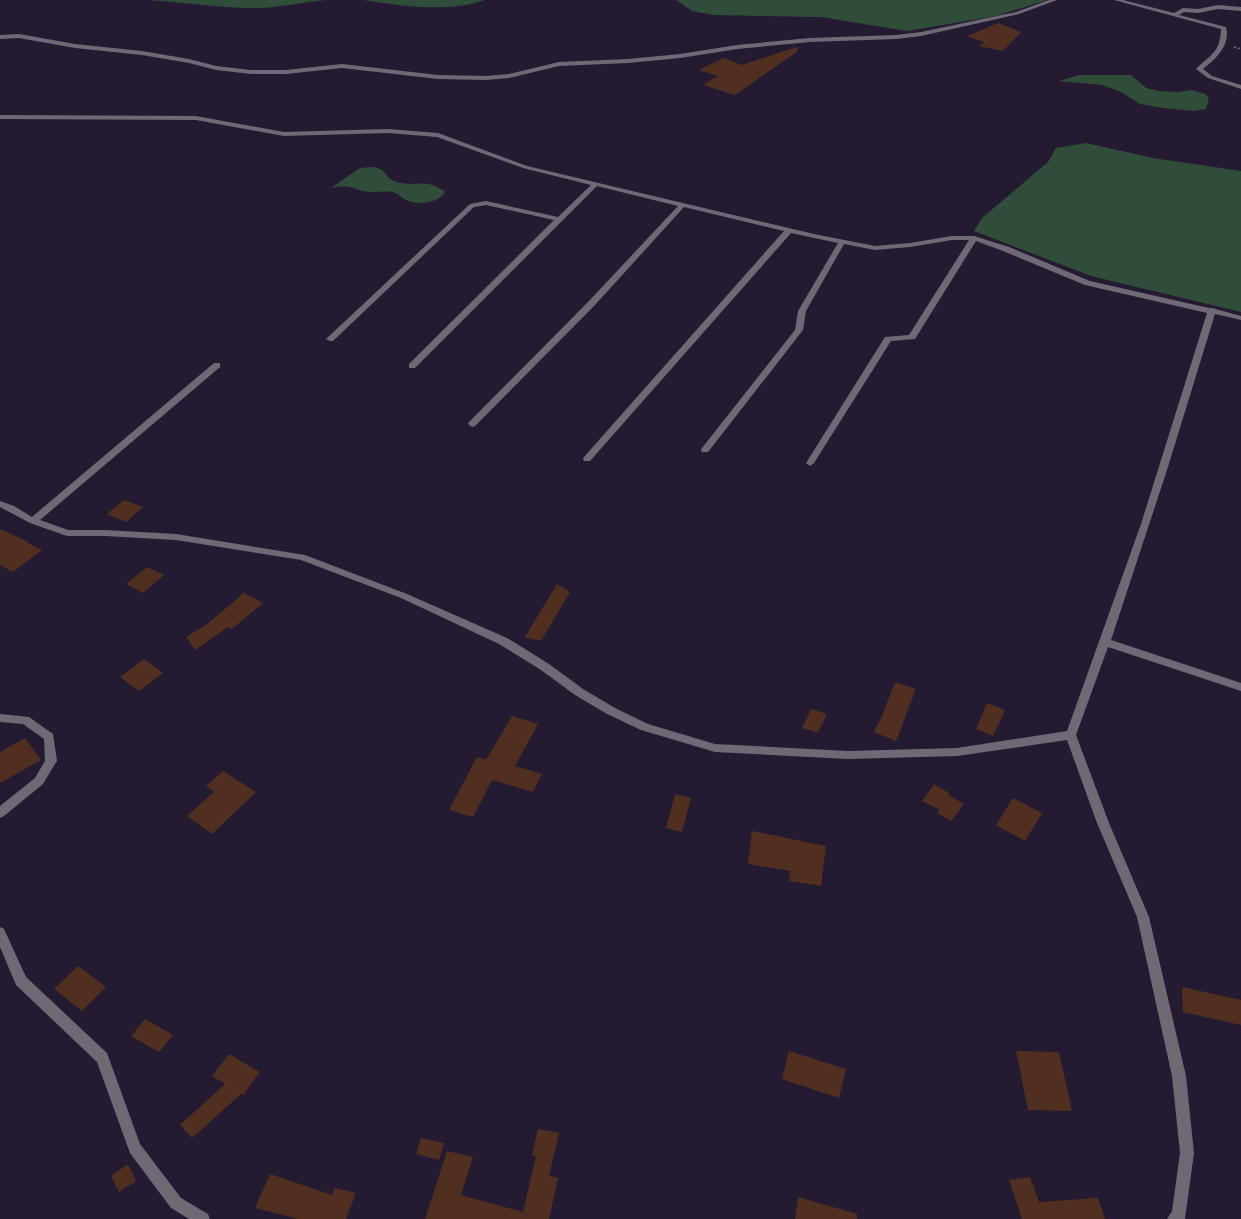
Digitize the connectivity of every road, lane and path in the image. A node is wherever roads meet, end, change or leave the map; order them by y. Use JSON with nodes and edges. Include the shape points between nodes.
{"nodes":[{"id":1,"x":1054,"y":0,"type":"edge"},
{"id":2,"x":1117,"y":0,"type":"edge"},
{"id":3,"x":1241,"y":9,"type":"edge"},
{"id":4,"x":1174,"y":15,"type":"junction"},
{"id":5,"x":0,"y":37,"type":"edge"},
{"id":6,"x":1241,"y":87,"type":"edge"},
{"id":7,"x":0,"y":117,"type":"edge"},
{"id":8,"x":595,"y":185,"type":"junction"},
{"id":9,"x":682,"y":205,"type":"junction"},
{"id":10,"x":559,"y":219,"type":"junction"},
{"id":11,"x":789,"y":230,"type":"junction"},
{"id":12,"x":974,"y":238,"type":"junction"},
{"id":13,"x":842,"y":242,"type":"junction"},
{"id":14,"x":1212,"y":310,"type":"junction"},
{"id":15,"x":1241,"y":318,"type":"edge"},
{"id":16,"x":330,"y":339,"type":"dead end"},
{"id":17,"x":217,"y":365,"type":"dead end"},
{"id":18,"x":412,"y":366,"type":"dead end"},
{"id":19,"x":472,"y":424,"type":"dead end"},
{"id":20,"x":705,"y":450,"type":"dead end"},
{"id":21,"x":587,"y":459,"type":"dead end"},
{"id":22,"x":810,"y":463,"type":"dead end"},
{"id":23,"x":0,"y":504,"type":"edge"},
{"id":24,"x":33,"y":521,"type":"junction"},
{"id":25,"x":1106,"y":642,"type":"junction"},
{"id":26,"x":1241,"y":687,"type":"edge"},
{"id":27,"x":0,"y":718,"type":"edge"},
{"id":28,"x":1071,"y":735,"type":"junction"},
{"id":29,"x":0,"y":814,"type":"edge"},
{"id":30,"x":0,"y":933,"type":"edge"},
{"id":31,"x":203,"y":1219,"type":"edge"},
{"id":32,"x":1174,"y":1219,"type":"edge"}],
"edges":[{"from":1,"to":5,"type":"street","via":[[1017,14],[921,34],[810,40],[628,61],[559,64],[509,76],[486,78],[438,77],[342,66],[286,72],[251,72],[216,68],[142,53],[75,46],[19,36]]},
{"from":2,"to":4,"type":"street"},
{"from":3,"to":4,"type":"street","via":[[1218,7],[1198,11],[1183,10]]},
{"from":4,"to":6,"type":"street","via":[[1224,28],[1224,44],[1213,58],[1199,69],[1210,77]]},
{"from":7,"to":8,"type":"street","via":[[196,118],[284,134],[388,131],[430,134],[525,167]]},
{"from":8,"to":9,"type":"street"},
{"from":8,"to":10,"type":"street"},
{"from":9,"to":11,"type":"street"},
{"from":9,"to":19,"type":"street","via":[[592,303]]},
{"from":10,"to":16,"type":"street","via":[[486,203],[472,205]]},
{"from":10,"to":18,"type":"street"},
{"from":11,"to":13,"type":"street"},
{"from":11,"to":21,"type":"street"},
{"from":12,"to":13,"type":"street","via":[[952,238],[875,248]]},
{"from":12,"to":14,"type":"street","via":[[1088,282]]},
{"from":12,"to":22,"type":"street","via":[[912,337],[888,339]]},
{"from":13,"to":20,"type":"street","via":[[802,311],[799,330]]},
{"from":14,"to":15,"type":"street"},
{"from":14,"to":25,"type":"street"},
{"from":17,"to":24,"type":"street"},
{"from":23,"to":24,"type":"street"},
{"from":24,"to":28,"type":"street","via":[[67,533],[176,536],[302,557],[404,596],[503,641],[579,692],[645,727],[715,748],[848,755],[957,752]]},
{"from":25,"to":26,"type":"street"},
{"from":25,"to":28,"type":"street"},
{"from":27,"to":29,"type":"street","via":[[25,720],[49,737],[51,761],[39,781]]},
{"from":28,"to":32,"type":"street","via":[[1103,823],[1143,917],[1179,1076],[1186,1153],[1179,1215]]},
{"from":30,"to":31,"type":"street","via":[[21,981],[102,1058],[135,1148],[176,1203]]}]}
